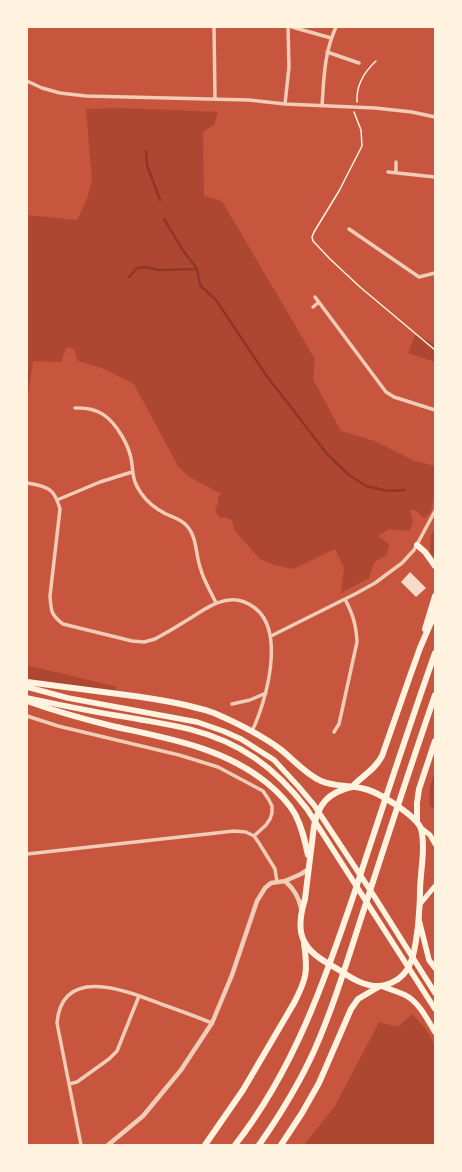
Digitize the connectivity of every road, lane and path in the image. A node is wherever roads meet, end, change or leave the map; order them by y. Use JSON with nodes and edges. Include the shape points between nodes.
{"nodes":[{"id":1,"x":214,"y":27,"type":"edge"},
{"id":2,"x":288,"y":27,"type":"edge"},
{"id":3,"x":292,"y":27,"type":"edge"},
{"id":4,"x":336,"y":27,"type":"edge"},
{"id":5,"x":331,"y":38,"type":"junction"},
{"id":6,"x":327,"y":52,"type":"junction"},
{"id":7,"x":376,"y":61,"type":"dead end"},
{"id":8,"x":359,"y":63,"type":"dead end"},
{"id":9,"x":27,"y":81,"type":"edge"},
{"id":10,"x":215,"y":99,"type":"junction"},
{"id":11,"x":285,"y":104,"type":"junction"},
{"id":12,"x":322,"y":106,"type":"junction"},
{"id":13,"x":357,"y":108,"type":"junction"},
{"id":14,"x":435,"y":117,"type":"edge"},
{"id":15,"x":396,"y":162,"type":"dead end"},
{"id":16,"x":388,"y":172,"type":"dead end"},
{"id":17,"x":396,"y":172,"type":"junction"},
{"id":18,"x":435,"y":177,"type":"edge"},
{"id":19,"x":349,"y":229,"type":"dead end"},
{"id":20,"x":435,"y":273,"type":"edge"},
{"id":21,"x":315,"y":297,"type":"dead end"},
{"id":22,"x":319,"y":302,"type":"junction"},
{"id":23,"x":313,"y":307,"type":"dead end"},
{"id":24,"x":75,"y":408,"type":"dead end"},
{"id":25,"x":435,"y":410,"type":"edge"},
{"id":26,"x":132,"y":472,"type":"junction"},
{"id":27,"x":27,"y":483,"type":"edge"},
{"id":28,"x":57,"y":500,"type":"junction"},
{"id":29,"x":435,"y":511,"type":"edge"},
{"id":30,"x":417,"y":545,"type":"junction"},
{"id":31,"x":435,"y":566,"type":"edge"},
{"id":32,"x":435,"y":596,"type":"edge"},
{"id":33,"x":345,"y":599,"type":"junction"},
{"id":34,"x":216,"y":603,"type":"junction"},
{"id":35,"x":435,"y":613,"type":"edge"},
{"id":36,"x":271,"y":636,"type":"junction"},
{"id":37,"x":420,"y":648,"type":"junction"},
{"id":38,"x":435,"y":653,"type":"edge"},
{"id":39,"x":27,"y":682,"type":"edge"},
{"id":40,"x":27,"y":687,"type":"edge"},
{"id":41,"x":266,"y":693,"type":"junction"},
{"id":42,"x":435,"y":695,"type":"edge"},
{"id":43,"x":27,"y":700,"type":"edge"},
{"id":44,"x":232,"y":704,"type":"dead end"},
{"id":45,"x":27,"y":716,"type":"edge"},
{"id":46,"x":252,"y":731,"type":"junction"},
{"id":47,"x":334,"y":732,"type":"dead end"},
{"id":48,"x":435,"y":741,"type":"edge"},
{"id":49,"x":351,"y":787,"type":"junction"},
{"id":50,"x":418,"y":822,"type":"junction"},
{"id":51,"x":421,"y":828,"type":"junction"},
{"id":52,"x":254,"y":836,"type":"junction"},
{"id":53,"x":435,"y":844,"type":"edge"},
{"id":54,"x":27,"y":854,"type":"edge"},
{"id":55,"x":310,"y":862,"type":"junction"},
{"id":56,"x":309,"y":869,"type":"junction"},
{"id":57,"x":284,"y":881,"type":"junction"},
{"id":58,"x":277,"y":882,"type":"junction"},
{"id":59,"x":435,"y":886,"type":"edge"},
{"id":60,"x":420,"y":904,"type":"junction"},
{"id":61,"x":302,"y":910,"type":"junction"},
{"id":62,"x":419,"y":918,"type":"junction"},
{"id":63,"x":304,"y":941,"type":"junction"},
{"id":64,"x":435,"y":968,"type":"edge"},
{"id":65,"x":380,"y":986,"type":"junction"},
{"id":66,"x":435,"y":992,"type":"edge"},
{"id":67,"x":139,"y":996,"type":"junction"},
{"id":68,"x":435,"y":1009,"type":"edge"},
{"id":69,"x":212,"y":1023,"type":"junction"},
{"id":70,"x":435,"y":1032,"type":"edge"},
{"id":71,"x":69,"y":1084,"type":"junction"},
{"id":72,"x":81,"y":1145,"type":"edge"},
{"id":73,"x":108,"y":1145,"type":"edge"},
{"id":74,"x":204,"y":1145,"type":"edge"},
{"id":75,"x":235,"y":1145,"type":"edge"},
{"id":76,"x":259,"y":1145,"type":"edge"},
{"id":77,"x":281,"y":1145,"type":"edge"}],
"edges":[{"from":1,"to":10,"type":"street"},
{"from":2,"to":11,"type":"street"},
{"from":3,"to":5,"type":"street"},
{"from":4,"to":5,"type":"street"},
{"from":5,"to":6,"type":"street"},
{"from":6,"to":8,"type":"street"},
{"from":6,"to":12,"type":"street"},
{"from":7,"to":13,"type":"path","via":[[359,85]]},
{"from":9,"to":10,"type":"street","via":[[42,88],[74,95]]},
{"from":10,"to":11,"type":"street"},
{"from":11,"to":12,"type":"street"},
{"from":12,"to":13,"type":"street"},
{"from":13,"to":14,"type":"street","via":[[375,108]]},
{"from":15,"to":17,"type":"street"},
{"from":16,"to":17,"type":"street"},
{"from":17,"to":18,"type":"street"},
{"from":19,"to":20,"type":"street","via":[[419,277]]},
{"from":21,"to":22,"type":"street"},
{"from":22,"to":23,"type":"street"},
{"from":22,"to":25,"type":"street","via":[[386,392]]},
{"from":24,"to":26,"type":"street","via":[[86,407],[95,410],[107,416],[116,426],[128,447]]},
{"from":26,"to":28,"type":"street"},
{"from":26,"to":34,"type":"street","via":[[134,482],[152,505],[186,524],[195,542],[200,570]]},
{"from":27,"to":28,"type":"street","via":[[52,492]]},
{"from":28,"to":34,"type":"street","via":[[60,508],[50,608],[54,617],[63,624],[144,642],[155,639]]},
{"from":29,"to":30,"type":"street"},
{"from":30,"to":31,"type":"highway"},
{"from":30,"to":33,"type":"street","via":[[402,563],[375,583]]},
{"from":32,"to":37,"type":"highway"},
{"from":33,"to":36,"type":"street"},
{"from":33,"to":47,"type":"street","via":[[357,629],[357,642],[339,724]]},
{"from":34,"to":36,"type":"street","via":[[230,600],[250,604],[266,621]]},
{"from":35,"to":37,"type":"highway"},
{"from":36,"to":41,"type":"street","via":[[271,663]]},
{"from":37,"to":49,"type":"highway","via":[[382,756],[371,771]]},
{"from":38,"to":75,"type":"highway","via":[[310,1016],[268,1097]]},
{"from":39,"to":46,"type":"highway","via":[[183,704],[213,712]]},
{"from":40,"to":66,"type":"main road","via":[[68,698],[198,722],[241,739],[274,760],[314,805]]},
{"from":41,"to":44,"type":"street"},
{"from":41,"to":46,"type":"street","via":[[259,718]]},
{"from":42,"to":76,"type":"highway","via":[[332,1008],[297,1085]]},
{"from":43,"to":55,"type":"highway","via":[[103,724],[209,750],[249,769],[271,786],[291,808],[303,831]]},
{"from":43,"to":68,"type":"main road","via":[[188,729],[228,742],[256,758],[284,782],[307,809]]},
{"from":45,"to":52,"type":"street","via":[[218,767],[263,792],[272,806],[270,819]]},
{"from":46,"to":49,"type":"highway","via":[[280,749],[313,777],[327,783]]},
{"from":48,"to":50,"type":"highway","via":[[419,789]]},
{"from":49,"to":50,"type":"highway","via":[[375,793]]},
{"from":49,"to":55,"type":"highway","via":[[330,796],[318,810]]},
{"from":50,"to":51,"type":"highway"},
{"from":51,"to":53,"type":"main road","via":[[430,835]]},
{"from":51,"to":60,"type":"highway"},
{"from":52,"to":54,"type":"street","via":[[234,831]]},
{"from":52,"to":58,"type":"street","via":[[276,869]]},
{"from":55,"to":56,"type":"highway"},
{"from":56,"to":57,"type":"street"},
{"from":56,"to":61,"type":"highway"},
{"from":57,"to":58,"type":"street"},
{"from":57,"to":61,"type":"street","via":[[294,890]]},
{"from":58,"to":69,"type":"street","via":[[265,888],[257,901],[232,975]]},
{"from":59,"to":60,"type":"main road"},
{"from":60,"to":62,"type":"highway"},
{"from":61,"to":63,"type":"highway","via":[[301,928]]},
{"from":62,"to":64,"type":"main road","via":[[430,960]]},
{"from":62,"to":65,"type":"highway","via":[[416,945],[406,973],[395,982]]},
{"from":63,"to":65,"type":"highway","via":[[319,958],[360,982]]},
{"from":63,"to":74,"type":"highway","via":[[306,975],[302,988],[243,1090]]},
{"from":65,"to":70,"type":"main road","via":[[410,997]]},
{"from":65,"to":77,"type":"highway","via":[[358,999],[351,1009],[319,1083]]},
{"from":67,"to":69,"type":"street"},
{"from":67,"to":71,"type":"street","via":[[117,1051],[77,1082]]},
{"from":67,"to":71,"type":"street","via":[[95,986],[73,991],[64,999],[57,1023]]},
{"from":69,"to":73,"type":"street","via":[[181,1070],[143,1116]]},
{"from":71,"to":72,"type":"street"}]}
